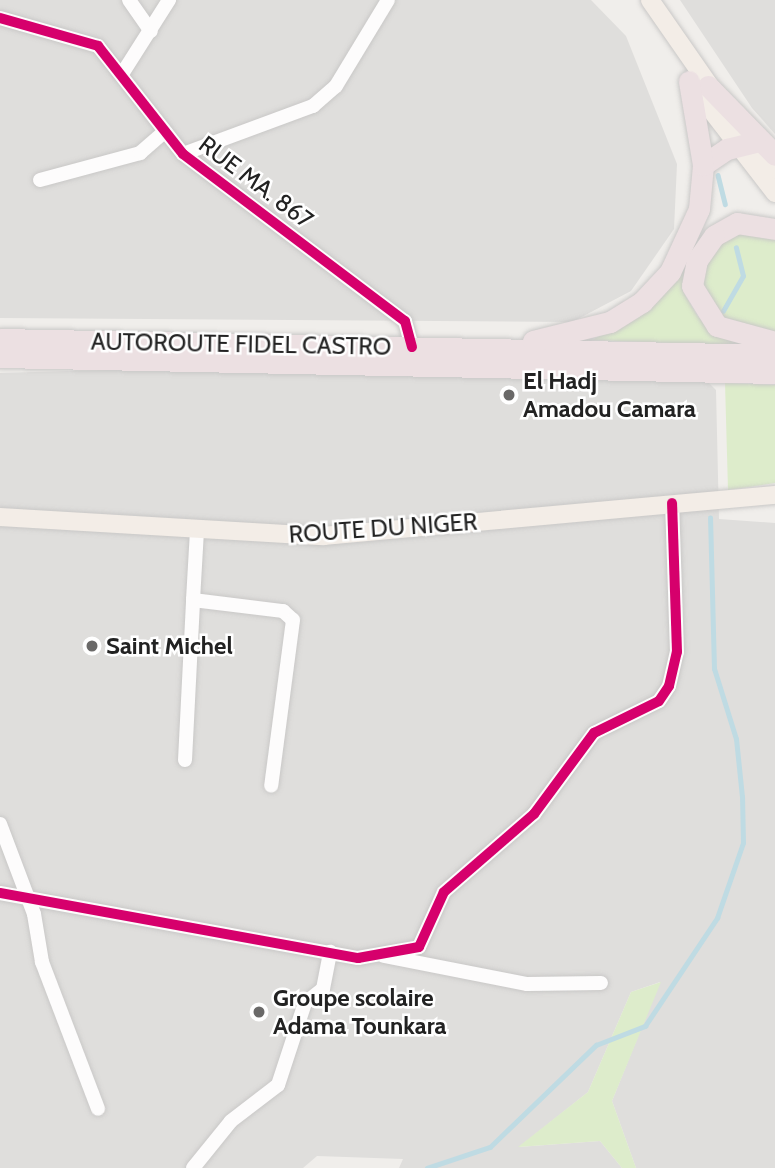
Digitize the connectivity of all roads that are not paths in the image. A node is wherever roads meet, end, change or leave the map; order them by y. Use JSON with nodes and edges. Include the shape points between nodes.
{"nodes":[{"id":1,"x":130,"y":0,"type":"edge"},
{"id":2,"x":169,"y":0,"type":"edge"},
{"id":3,"x":388,"y":0,"type":"edge"},
{"id":4,"x":653,"y":1,"type":"edge"},
{"id":5,"x":0,"y":18,"type":"edge"},
{"id":6,"x":151,"y":31,"type":"junction"},
{"id":7,"x":122,"y":74,"type":"junction"},
{"id":8,"x":698,"y":83,"type":"junction"},
{"id":9,"x":165,"y":131,"type":"junction"},
{"id":10,"x":746,"y":144,"type":"junction"},
{"id":11,"x":183,"y":155,"type":"junction"},
{"id":12,"x":775,"y":155,"type":"edge"},
{"id":13,"x":704,"y":165,"type":"junction"},
{"id":14,"x":775,"y":169,"type":"edge"},
{"id":15,"x":40,"y":180,"type":"dead end"},
{"id":16,"x":775,"y":192,"type":"edge"},
{"id":17,"x":775,"y":229,"type":"edge"},
{"id":18,"x":0,"y":339,"type":"edge"},
{"id":19,"x":775,"y":342,"type":"edge"},
{"id":20,"x":412,"y":347,"type":"junction"},
{"id":21,"x":484,"y":350,"type":"junction"},
{"id":22,"x":775,"y":355,"type":"edge"},
{"id":23,"x":0,"y":357,"type":"edge"},
{"id":24,"x":775,"y":373,"type":"edge"},
{"id":25,"x":772,"y":494,"type":"edge"},
{"id":26,"x":672,"y":503,"type":"junction"},
{"id":27,"x":0,"y":517,"type":"edge"},
{"id":28,"x":197,"y":531,"type":"junction"},
{"id":29,"x":193,"y":600,"type":"junction"},
{"id":30,"x":185,"y":760,"type":"dead end"},
{"id":31,"x":271,"y":786,"type":"dead end"},
{"id":32,"x":0,"y":824,"type":"edge"},
{"id":33,"x":0,"y":893,"type":"edge"},
{"id":34,"x":25,"y":896,"type":"junction"},
{"id":35,"x":330,"y":953,"type":"junction"},
{"id":36,"x":376,"y":954,"type":"junction"},
{"id":37,"x":601,"y":983,"type":"dead end"},
{"id":38,"x":98,"y":1109,"type":"dead end"},
{"id":39,"x":193,"y":1168,"type":"edge"}],
"edges":[{"from":1,"to":6,"type":"street"},
{"from":2,"to":6,"type":"street"},
{"from":3,"to":11,"type":"street","via":[[336,86],[313,106]]},
{"from":4,"to":8,"type":"main road"},
{"from":5,"to":7,"type":"street","name":"RUE MA. 867","via":[[98,46]]},
{"from":6,"to":7,"type":"street"},
{"from":7,"to":9,"type":"street","name":"RUE MA. 867"},
{"from":8,"to":10,"type":"main road"},
{"from":8,"to":12,"type":"highway"},
{"from":8,"to":13,"type":"highway"},
{"from":9,"to":11,"type":"street","name":"RUE MA. 867"},
{"from":9,"to":15,"type":"street","via":[[140,153]]},
{"from":10,"to":13,"type":"highway"},
{"from":10,"to":14,"type":"main road"},
{"from":10,"to":16,"type":"main road"},
{"from":11,"to":20,"type":"street","name":"RUE MA. 867","via":[[405,321]]},
{"from":13,"to":21,"type":"highway","via":[[687,243],[642,302],[586,332]]},
{"from":17,"to":19,"type":"highway","via":[[737,223],[713,236],[696,260],[692,286],[717,326]]},
{"from":18,"to":20,"type":"highway","name":"AUTOROUTE FIDEL CASTRO"},
{"from":20,"to":21,"type":"highway","name":"AUTOROUTE FIDEL CASTRO"},
{"from":21,"to":22,"type":"highway","name":"AUTOROUTE FIDEL CASTRO"},
{"from":23,"to":24,"type":"highway","name":"AUTOROUTE FIDEL CASTRO"},
{"from":25,"to":26,"type":"main road","name":"ROUTE DU NIGER"},
{"from":26,"to":28,"type":"main road","name":"ROUTE DU NIGER","via":[[323,536]]},
{"from":26,"to":36,"type":"street","via":[[677,652],[659,701],[594,733],[534,814],[444,892],[419,947]]},
{"from":27,"to":28,"type":"main road","name":"ROUTE DU NIGER"},
{"from":28,"to":29,"type":"street"},
{"from":29,"to":30,"type":"street"},
{"from":29,"to":31,"type":"street","via":[[283,611],[293,620]]},
{"from":32,"to":34,"type":"street"},
{"from":33,"to":34,"type":"street"},
{"from":34,"to":35,"type":"street"},
{"from":34,"to":38,"type":"street","via":[[42,962]]},
{"from":35,"to":36,"type":"street"},
{"from":35,"to":39,"type":"street","via":[[323,989],[305,1003],[278,1085],[231,1121]]},
{"from":36,"to":37,"type":"street","via":[[527,984]]}]}
